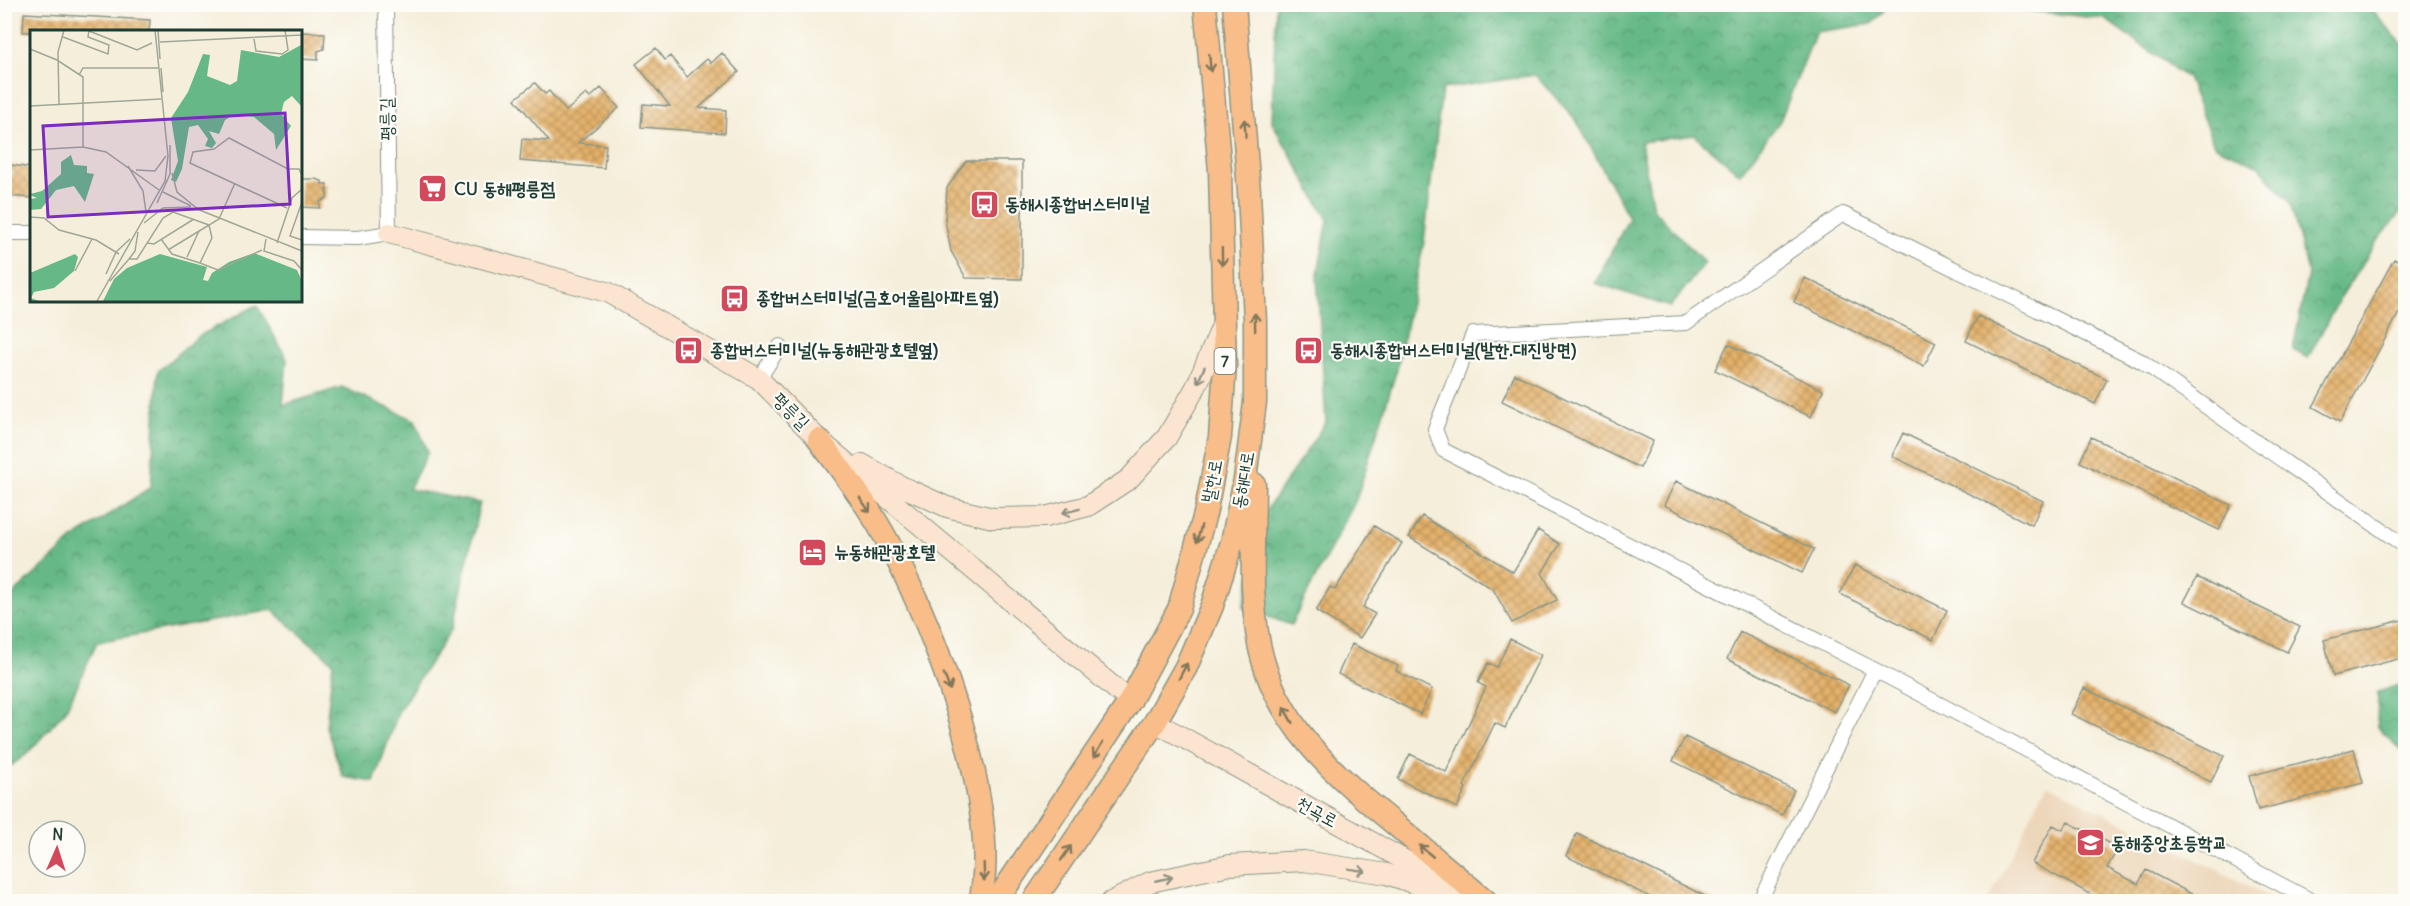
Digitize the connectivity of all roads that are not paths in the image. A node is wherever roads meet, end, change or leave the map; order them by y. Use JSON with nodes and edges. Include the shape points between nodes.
{"nodes":[{"id":1,"x":386,"y":4,"type":"edge"},
{"id":2,"x":1205,"y":4,"type":"edge"},
{"id":3,"x":1234,"y":4,"type":"edge"},
{"id":4,"x":4,"y":233,"type":"edge"},
{"id":5,"x":30,"y":233,"type":"edge"},
{"id":6,"x":389,"y":233,"type":"junction"},
{"id":7,"x":302,"y":237,"type":"edge"},
{"id":8,"x":1224,"y":321,"type":"junction"},
{"id":9,"x":780,"y":346,"type":"dead end"},
{"id":10,"x":759,"y":379,"type":"junction"},
{"id":11,"x":1255,"y":402,"type":"junction"},
{"id":12,"x":819,"y":440,"type":"junction"},
{"id":13,"x":2406,"y":547,"type":"edge"},
{"id":14,"x":1875,"y":670,"type":"junction"},
{"id":15,"x":1130,"y":701,"type":"junction"},
{"id":16,"x":1155,"y":722,"type":"junction"},
{"id":17,"x":980,"y":902,"type":"edge"},
{"id":18,"x":996,"y":902,"type":"edge"},
{"id":19,"x":1033,"y":902,"type":"edge"},
{"id":20,"x":1111,"y":902,"type":"edge"},
{"id":21,"x":1465,"y":902,"type":"edge"},
{"id":22,"x":1479,"y":902,"type":"edge"},
{"id":23,"x":1487,"y":902,"type":"edge"},
{"id":24,"x":1759,"y":902,"type":"edge"},
{"id":25,"x":2314,"y":902,"type":"edge"}],
"edges":[{"from":1,"to":6,"type":"street","name":"평릉길"},
{"from":2,"to":8,"type":"main road","name":"발한로","number":"7","one_way":true,"via":[[1220,171]]},
{"from":11,"to":3,"type":"main road","name":"동해대로","number":"7","one_way":true,"via":[[1249,191]]},
{"from":4,"to":5,"type":"street"},
{"from":6,"to":7,"type":"street","name":"평릉길","via":[[358,238]]},
{"from":6,"to":10,"type":"street","name":"평릉길","via":[[608,292]]},
{"from":8,"to":12,"type":"street","one_way":true,"via":[[1196,387],[1167,437],[1129,479],[1088,506],[1046,517],[993,518],[947,507]]},
{"from":8,"to":15,"type":"main road","name":"발한로","number":"7","one_way":true,"via":[[1220,437],[1206,510],[1179,609]]},
{"from":9,"to":10,"type":"street"},
{"from":10,"to":12,"type":"street","name":"평릉길"},
{"from":16,"to":11,"type":"main road","name":"동해대로","number":"7","one_way":true,"via":[[1186,667],[1212,606],[1232,542]]},
{"from":23,"to":11,"type":"main road","one_way":true,"via":[[1339,778],[1297,732],[1274,689],[1259,645],[1253,604]]},
{"from":12,"to":15,"type":"street","name":"평릉길"},
{"from":12,"to":17,"type":"main road","one_way":true,"via":[[874,518],[906,579],[956,705],[974,774],[983,837],[985,882]]},
{"from":13,"to":14,"type":"street","via":[[2141,361],[1843,214],[1686,323],[1473,334],[1435,429],[1443,450]]},
{"from":14,"to":24,"type":"street"},
{"from":14,"to":25,"type":"street"},
{"from":15,"to":16,"type":"main road"},
{"from":15,"to":18,"type":"main road","name":"발한로","number":"7","one_way":true},
{"from":19,"to":16,"type":"main road","name":"동해대로","number":"7","one_way":true},
{"from":16,"to":22,"type":"street","name":"천곡로"},
{"from":20,"to":21,"type":"street","one_way":true,"via":[[1150,882],[1230,865],[1304,861],[1387,874]]}]}
